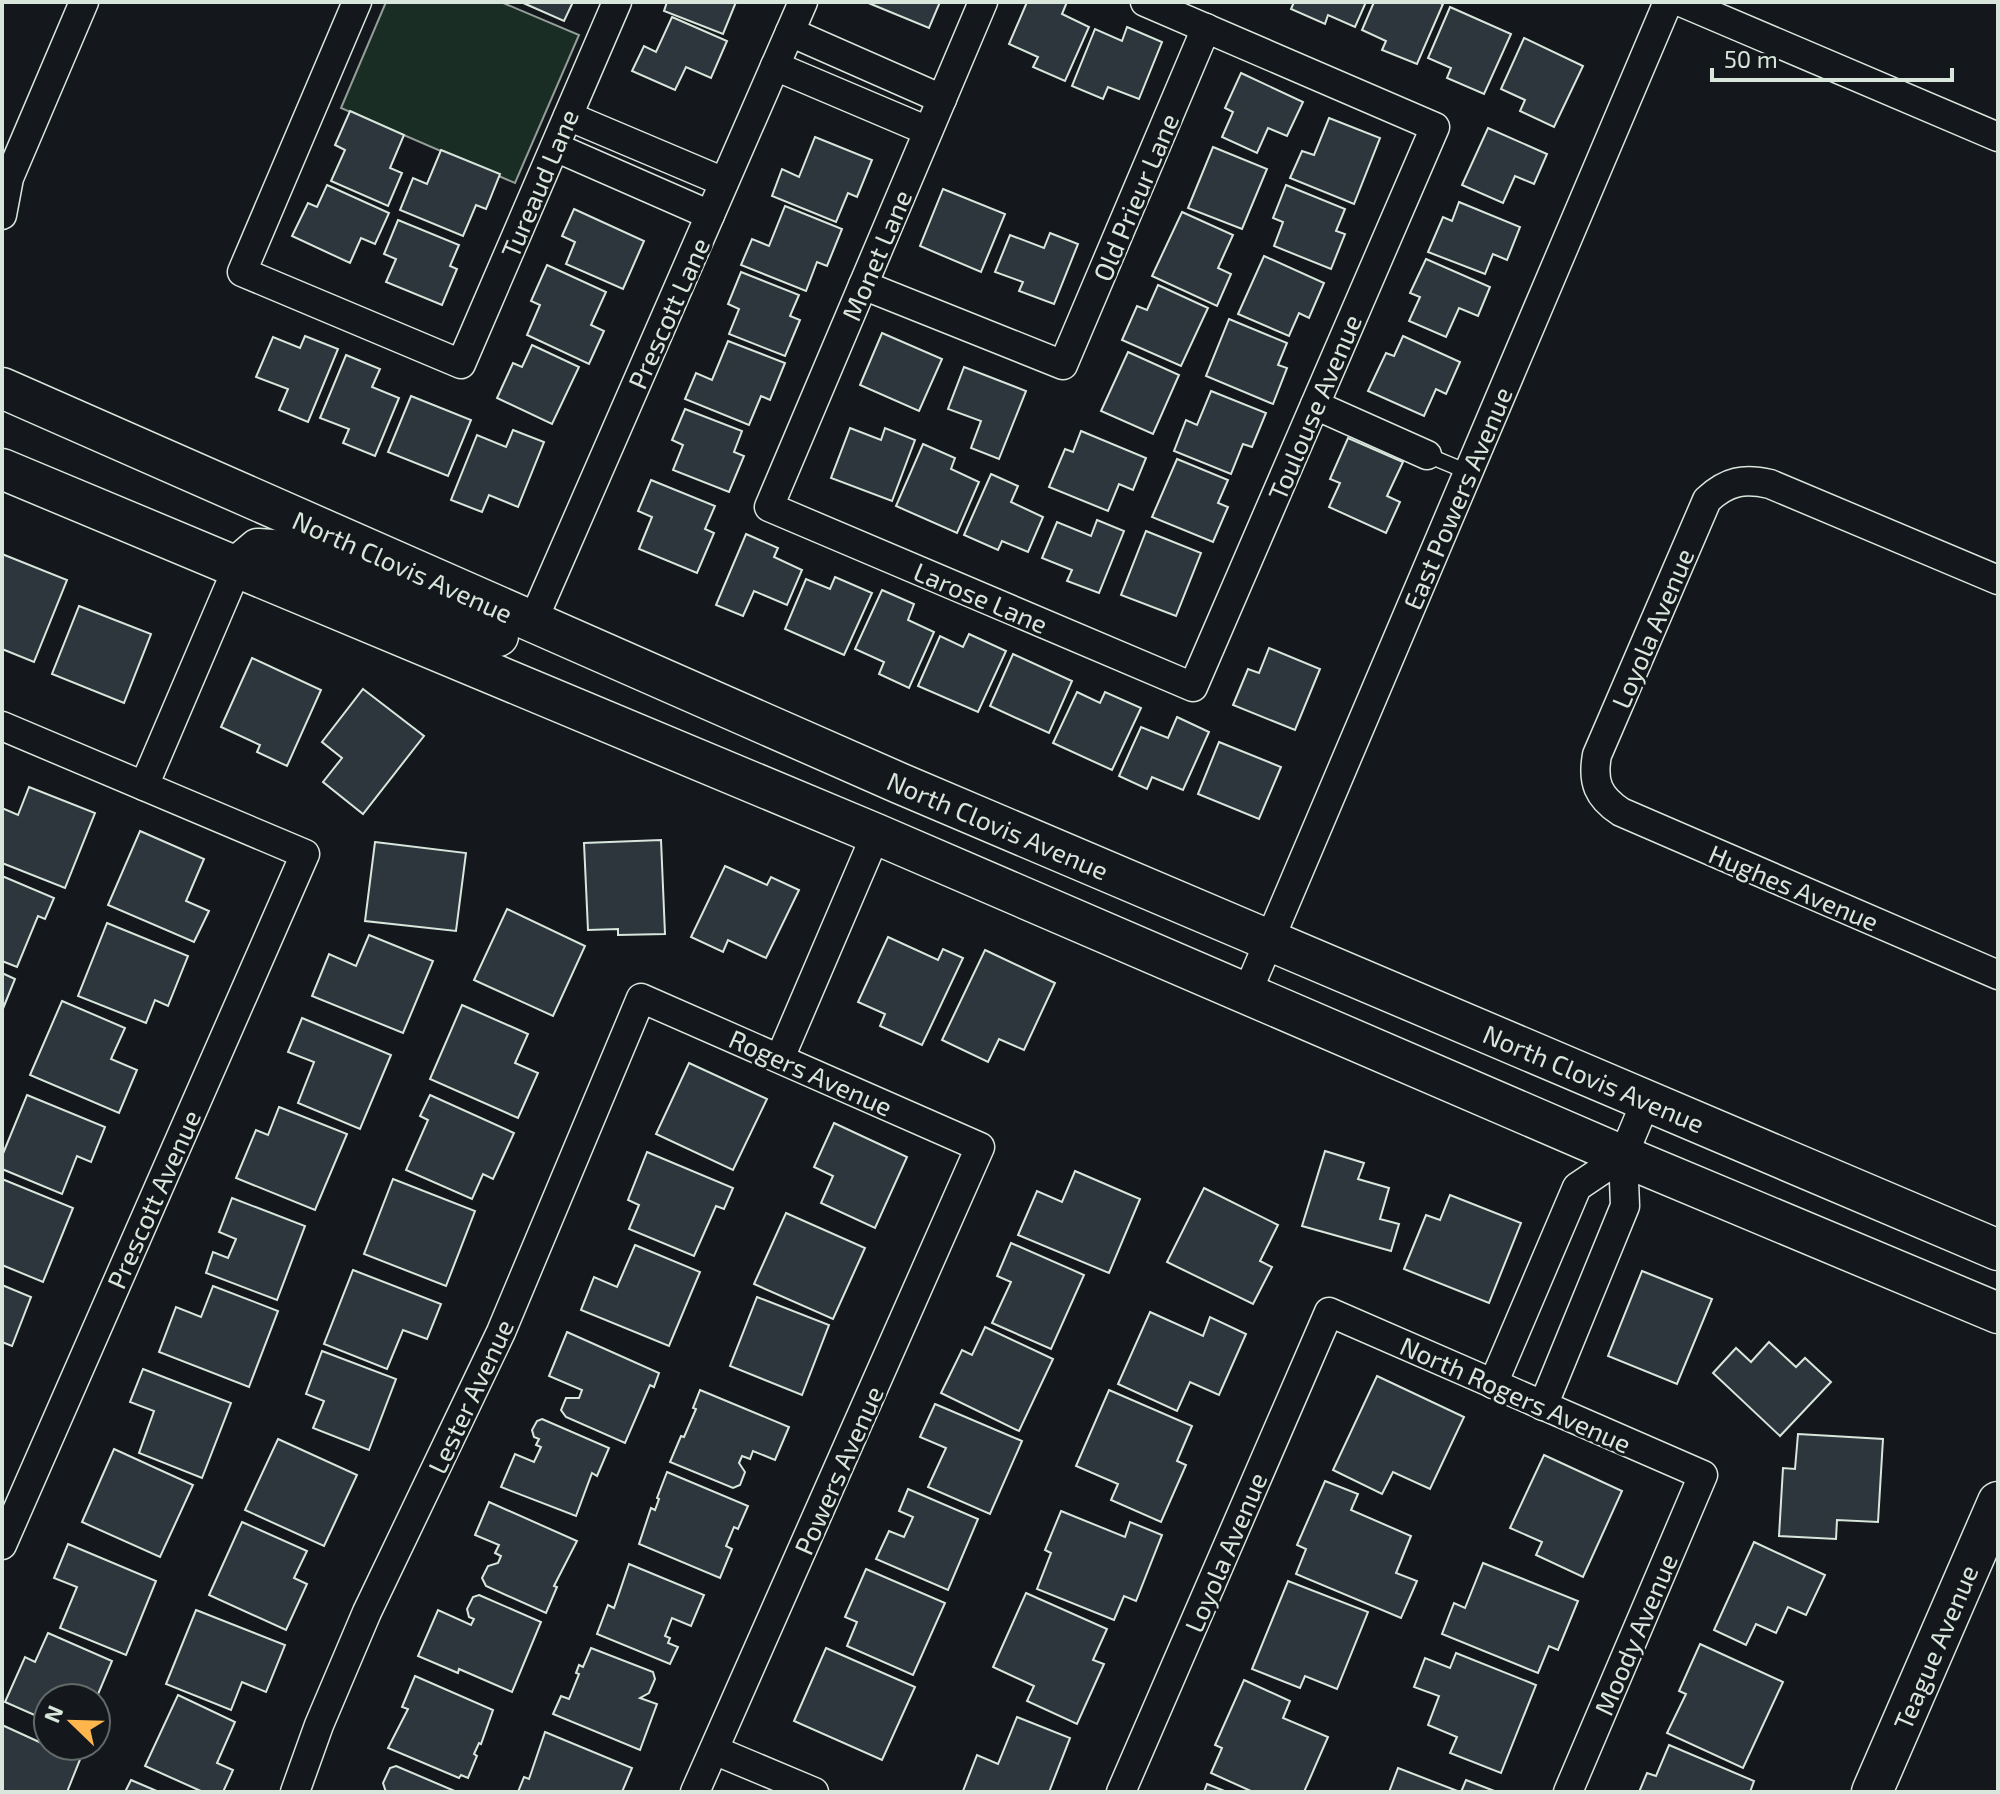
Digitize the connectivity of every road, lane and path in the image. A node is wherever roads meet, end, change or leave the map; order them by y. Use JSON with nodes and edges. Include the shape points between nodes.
{"nodes":[{"id":1,"x":84,"y":2,"type":"edge"},
{"id":2,"x":357,"y":2,"type":"edge"},
{"id":3,"x":617,"y":2,"type":"edge"},
{"id":4,"x":803,"y":2,"type":"edge"},
{"id":5,"x":983,"y":2,"type":"edge"},
{"id":6,"x":1145,"y":2,"type":"edge"},
{"id":7,"x":1668,"y":2,"type":"edge"},
{"id":8,"x":1681,"y":2,"type":"edge"},
{"id":9,"x":1206,"y":28,"type":"junction"},
{"id":10,"x":790,"y":32,"type":"junction"},
{"id":11,"x":775,"y":66,"type":"junction"},
{"id":12,"x":942,"y":99,"type":"junction"},
{"id":13,"x":568,"y":116,"type":"junction"},
{"id":14,"x":928,"y":131,"type":"junction"},
{"id":15,"x":1998,"y":137,"type":"edge"},
{"id":16,"x":555,"y":147,"type":"junction"},
{"id":17,"x":5,"y":177,"type":"edge"},
{"id":18,"x":724,"y":182,"type":"junction"},
{"id":19,"x":2,"y":215,"type":"edge"},
{"id":20,"x":710,"y":215,"type":"junction"},
{"id":21,"x":863,"y":285,"type":"junction"},
{"id":22,"x":2,"y":388,"type":"edge"},
{"id":23,"x":1315,"y":405,"type":"junction"},
{"id":24,"x":1427,"y":455,"type":"joint"},
{"id":25,"x":2,"y":469,"type":"edge"},
{"id":26,"x":1468,"y":472,"type":"junction"},
{"id":27,"x":769,"y":507,"type":"joint"},
{"id":28,"x":238,"y":566,"type":"junction"},
{"id":29,"x":1998,"y":580,"type":"edge"},
{"id":30,"x":532,"y":623,"type":"junction"},
{"id":31,"x":1193,"y":687,"type":"joint"},
{"id":32,"x":2,"y":726,"type":"edge"},
{"id":33,"x":144,"y":786,"type":"junction"},
{"id":34,"x":1597,"y":790,"type":"joint"},
{"id":35,"x":876,"y":834,"type":"junction"},
{"id":36,"x":1269,"y":940,"type":"junction"},
{"id":37,"x":1998,"y":975,"type":"edge"},
{"id":38,"x":1247,"y":993,"type":"junction"},
{"id":39,"x":641,"y":998,"type":"joint"},
{"id":40,"x":780,"y":1058,"type":"junction"},
{"id":41,"x":1646,"y":1101,"type":"junction"},
{"id":42,"x":980,"y":1147,"type":"joint"},
{"id":43,"x":1623,"y":1156,"type":"junction"},
{"id":44,"x":1998,"y":1250,"type":"edge"},
{"id":45,"x":1329,"y":1312,"type":"joint"},
{"id":46,"x":1998,"y":1313,"type":"edge"},
{"id":47,"x":1493,"y":1384,"type":"junction"},
{"id":48,"x":1543,"y":1406,"type":"junction"},
{"id":49,"x":1703,"y":1475,"type":"joint"},
{"id":50,"x":1998,"y":1502,"type":"edge"},
{"id":51,"x":2,"y":1545,"type":"edge"},
{"id":52,"x":714,"y":1750,"type":"junction"},
{"id":53,"x":295,"y":1792,"type":"edge"},
{"id":54,"x":695,"y":1792,"type":"edge"},
{"id":55,"x":814,"y":1792,"type":"edge"},
{"id":56,"x":1121,"y":1792,"type":"edge"},
{"id":57,"x":1568,"y":1792,"type":"edge"},
{"id":58,"x":1872,"y":1792,"type":"edge"}],
"edges":[{"from":1,"to":17,"type":"street"},
{"from":2,"to":16,"type":"street","name":"Tureaud Lane","via":[[242,272],[461,364]]},
{"from":3,"to":13,"type":"street","name":"Tureaud Lane"},
{"from":4,"to":10,"type":"street","name":"Prescott Lane"},
{"from":5,"to":12,"type":"street","name":"Monet Lane"},
{"from":6,"to":9,"type":"street"},
{"from":7,"to":26,"type":"street","name":"East Powers Avenue"},
{"from":8,"to":15,"type":"street"},
{"from":9,"to":21,"type":"street","name":"Old Prieur Lane","via":[[1063,365]]},
{"from":9,"to":23,"type":"street","name":"Toulouse Avenue","via":[[1435,127]]},
{"from":10,"to":11,"type":"street","name":"Prescott Lane"},
{"from":10,"to":12,"type":"street"},
{"from":11,"to":14,"type":"street"},
{"from":11,"to":18,"type":"street","name":"Prescott Lane"},
{"from":12,"to":14,"type":"street","name":"Monet Lane"},
{"from":13,"to":16,"type":"street","name":"Tureaud Lane"},
{"from":13,"to":18,"type":"street"},
{"from":14,"to":21,"type":"street","name":"Monet Lane"},
{"from":16,"to":20,"type":"street"},
{"from":17,"to":19,"type":"street"},
{"from":18,"to":20,"type":"street","name":"Prescott Lane"},
{"from":20,"to":30,"type":"street","name":"Prescott Lane"},
{"from":21,"to":27,"type":"street","name":"Monet Lane"},
{"from":22,"to":30,"type":"main road","name":"North Clovis Avenue"},
{"from":23,"to":24,"type":"street"},
{"from":23,"to":31,"type":"street","name":"Toulouse Avenue"},
{"from":24,"to":26,"type":"lane"},
{"from":25,"to":28,"type":"main road"},
{"from":26,"to":36,"type":"street","name":"East Powers Avenue"},
{"from":27,"to":31,"type":"street","name":"Larose Lane"},
{"from":28,"to":30,"type":"main road","via":[[258,549],[287,551],[495,636]]},
{"from":28,"to":33,"type":"street"},
{"from":28,"to":35,"type":"main road"},
{"from":29,"to":34,"type":"street","name":"Loyola Avenue","via":[[1770,484],[1735,481],[1720,487],[1707,500],[1597,755]]},
{"from":30,"to":36,"type":"main road","name":"North Clovis Avenue"},
{"from":32,"to":33,"type":"street"},
{"from":33,"to":51,"type":"street","name":"Prescott Avenue","via":[[305,854]]},
{"from":34,"to":37,"type":"street","name":"Hughes Avenue","via":[[1621,812]]},
{"from":35,"to":38,"type":"main road"},
{"from":35,"to":40,"type":"street"},
{"from":36,"to":38,"type":"street","name":"East Powers Avenue"},
{"from":36,"to":41,"type":"main road","name":"North Clovis Avenue"},
{"from":38,"to":43,"type":"main road"},
{"from":39,"to":40,"type":"street","name":"Rogers Avenue"},
{"from":39,"to":53,"type":"street","name":"Lester Avenue","via":[[501,1332],[367,1612]]},
{"from":40,"to":42,"type":"street","name":"Rogers Avenue"},
{"from":41,"to":43,"type":"street"},
{"from":41,"to":44,"type":"main road","name":"North Clovis Avenue"},
{"from":42,"to":52,"type":"street","name":"Powers Avenue"},
{"from":43,"to":46,"type":"main road"},
{"from":43,"to":47,"type":"street","via":[[1577,1187]]},
{"from":43,"to":48,"type":"street","via":[[1625,1206]]},
{"from":45,"to":47,"type":"street","name":"North Rogers Avenue"},
{"from":45,"to":56,"type":"street","name":"Loyola Avenue"},
{"from":47,"to":48,"type":"street","name":"North Rogers Avenue"},
{"from":48,"to":49,"type":"street","name":"North Rogers Avenue"},
{"from":49,"to":57,"type":"street","name":"Moody Avenue"},
{"from":50,"to":58,"type":"main road","name":"Teague Avenue"},
{"from":52,"to":54,"type":"street","name":"Powers Avenue"},
{"from":52,"to":55,"type":"street"}]}
